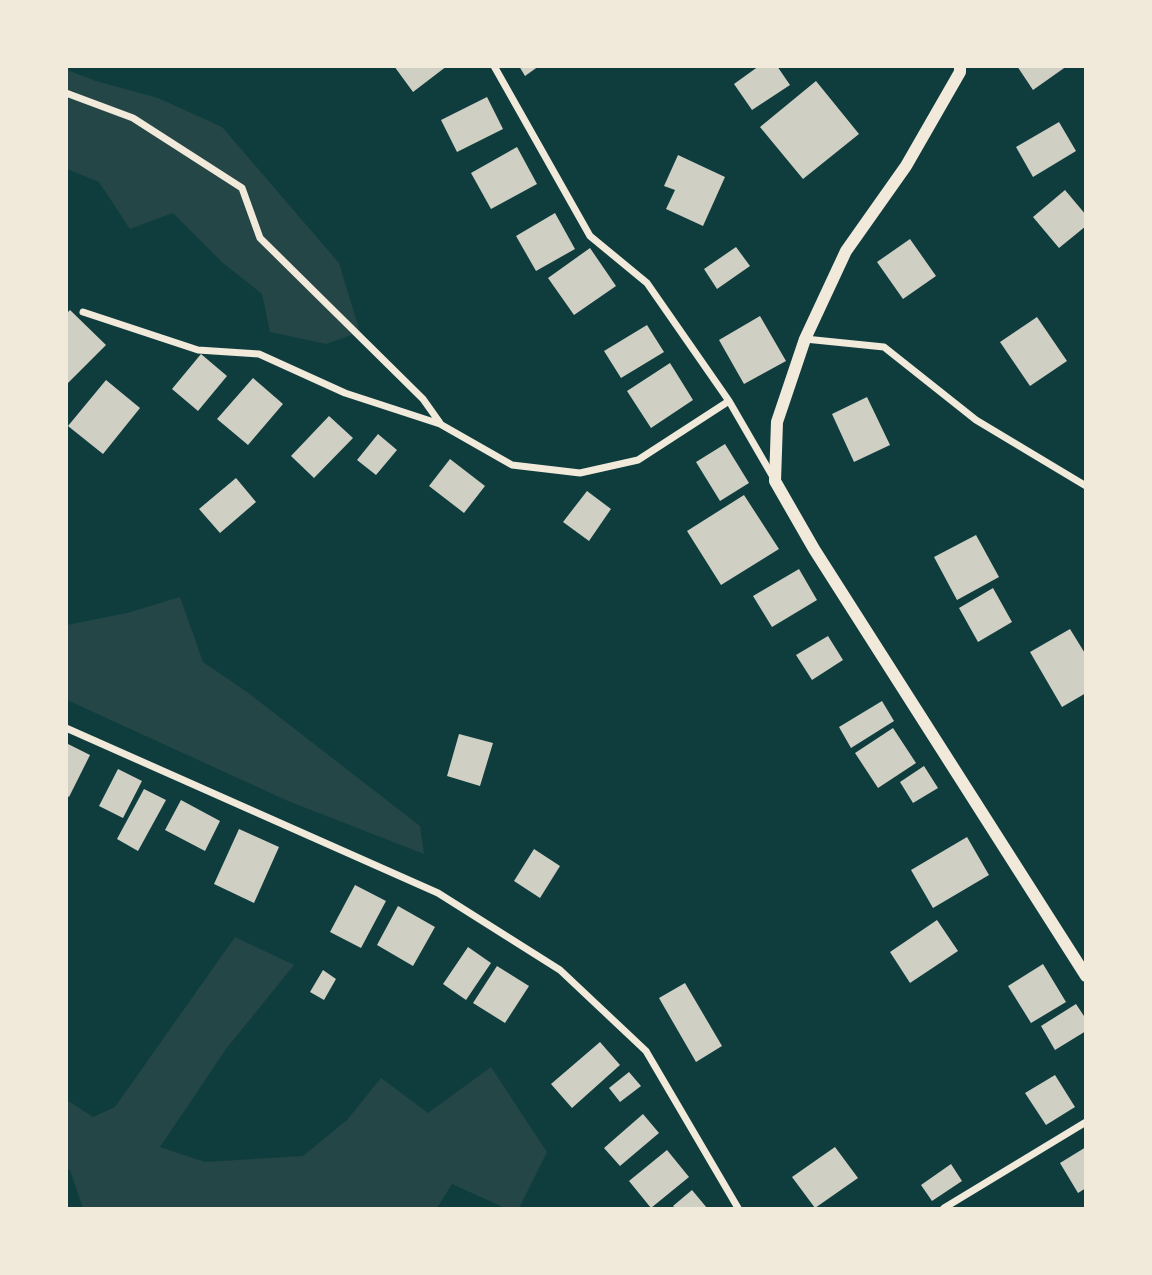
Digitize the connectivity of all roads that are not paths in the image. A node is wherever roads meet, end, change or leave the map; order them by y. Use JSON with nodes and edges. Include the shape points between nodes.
{"nodes":[{"id":1,"x":494,"y":66,"type":"edge"},
{"id":2,"x":960,"y":66,"type":"edge"},
{"id":3,"x":66,"y":93,"type":"edge"},
{"id":4,"x":83,"y":312,"type":"dead end"},
{"id":5,"x":805,"y":339,"type":"junction"},
{"id":6,"x":729,"y":401,"type":"junction"},
{"id":7,"x":440,"y":424,"type":"junction"},
{"id":8,"x":775,"y":481,"type":"junction"},
{"id":9,"x":1086,"y":486,"type":"edge"},
{"id":10,"x":66,"y":728,"type":"edge"},
{"id":11,"x":1086,"y":976,"type":"edge"},
{"id":12,"x":1086,"y":1122,"type":"edge"},
{"id":13,"x":738,"y":1209,"type":"edge"},
{"id":14,"x":944,"y":1209,"type":"edge"}],
"edges":[{"from":1,"to":6,"type":"street","via":[[590,236],[647,282]]},
{"from":2,"to":5,"type":"street","via":[[906,166],[846,251]]},
{"from":3,"to":7,"type":"street","via":[[133,118],[242,188],[260,238],[423,399]]},
{"from":4,"to":7,"type":"street","via":[[198,350],[259,354],[345,393]]},
{"from":5,"to":8,"type":"street","via":[[777,422]]},
{"from":5,"to":9,"type":"street","via":[[884,347],[976,420]]},
{"from":6,"to":7,"type":"street","via":[[638,460],[580,472],[512,465]]},
{"from":6,"to":8,"type":"street"},
{"from":8,"to":11,"type":"street"},
{"from":10,"to":13,"type":"street","via":[[438,893],[560,970],[646,1051]]},
{"from":12,"to":14,"type":"street"}]}
